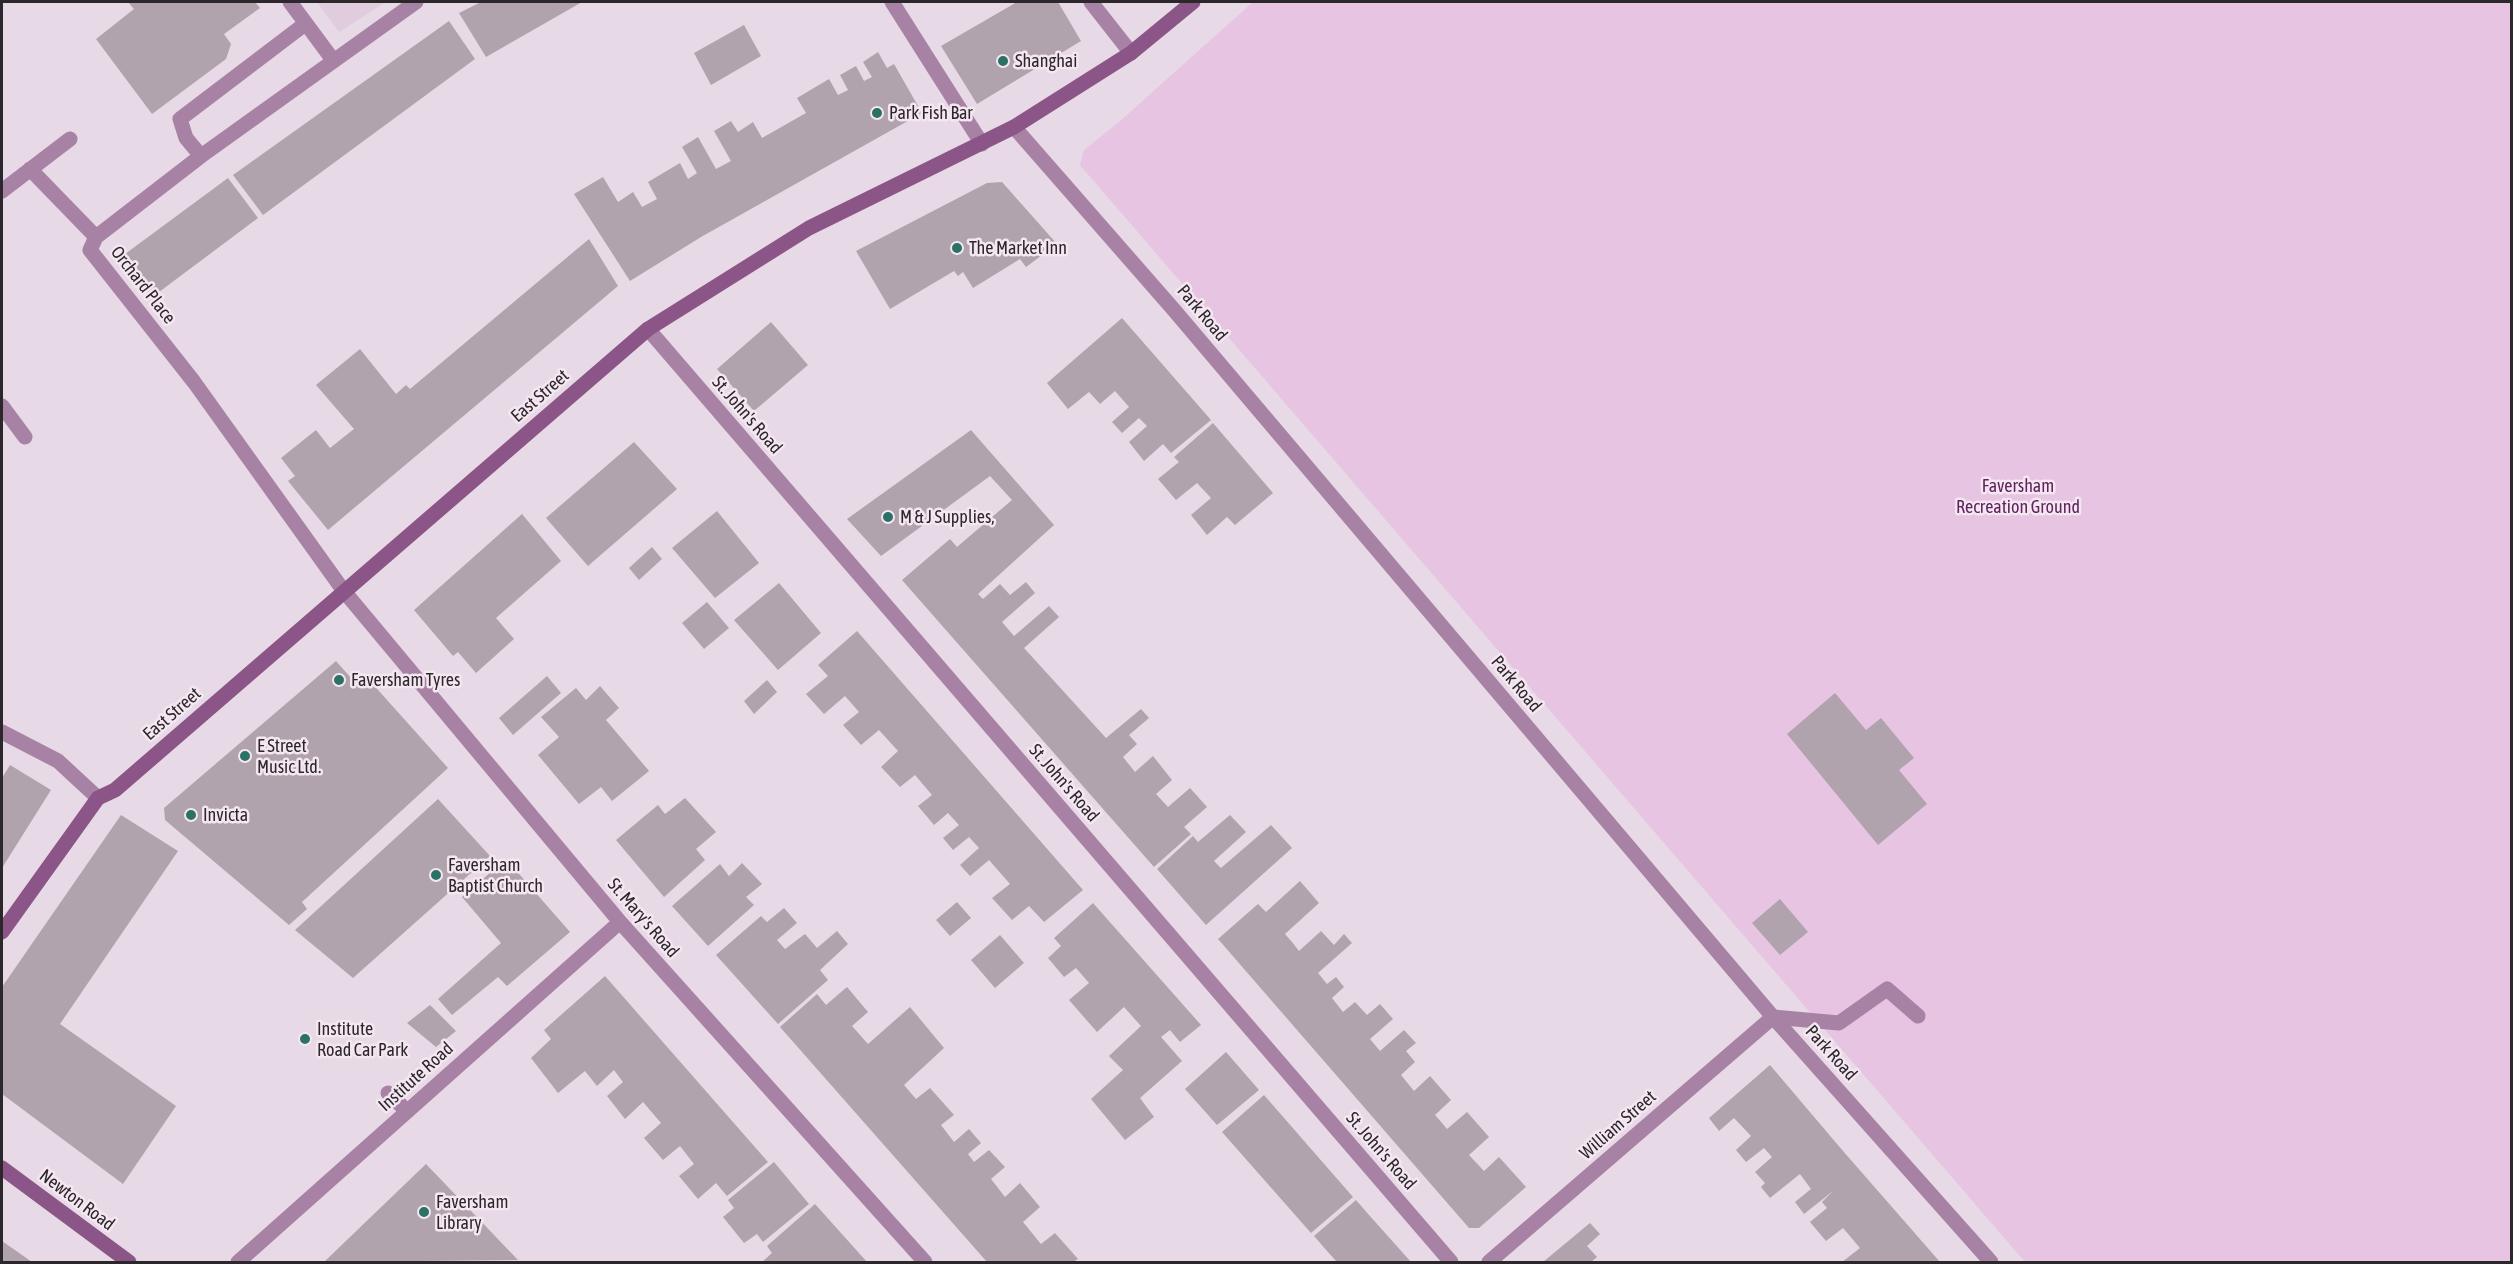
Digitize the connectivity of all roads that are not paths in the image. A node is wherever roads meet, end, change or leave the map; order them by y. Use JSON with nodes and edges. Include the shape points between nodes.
{"nodes":[{"id":1,"x":290,"y":2,"type":"edge"},
{"id":2,"x":416,"y":2,"type":"edge"},
{"id":3,"x":892,"y":2,"type":"edge"},
{"id":4,"x":1091,"y":2,"type":"edge"},
{"id":5,"x":1193,"y":2,"type":"edge"},
{"id":6,"x":305,"y":24,"type":"junction"},
{"id":7,"x":1131,"y":53,"type":"junction"},
{"id":8,"x":333,"y":60,"type":"junction"},
{"id":9,"x":1014,"y":128,"type":"junction"},
{"id":10,"x":70,"y":139,"type":"dead end"},
{"id":11,"x":982,"y":144,"type":"junction"},
{"id":12,"x":201,"y":156,"type":"junction"},
{"id":13,"x":30,"y":169,"type":"junction"},
{"id":14,"x":2,"y":191,"type":"edge"},
{"id":15,"x":96,"y":237,"type":"junction"},
{"id":16,"x":648,"y":329,"type":"junction"},
{"id":17,"x":2,"y":406,"type":"edge"},
{"id":18,"x":25,"y":437,"type":"dead end"},
{"id":19,"x":344,"y":590,"type":"junction"},
{"id":20,"x":2,"y":732,"type":"edge"},
{"id":21,"x":98,"y":798,"type":"junction"},
{"id":22,"x":620,"y":922,"type":"junction"},
{"id":23,"x":2,"y":932,"type":"edge"},
{"id":24,"x":1918,"y":1016,"type":"dead end"},
{"id":25,"x":1773,"y":1017,"type":"junction"},
{"id":26,"x":388,"y":1093,"type":"dead end"},
{"id":27,"x":407,"y":1111,"type":"junction"},
{"id":28,"x":2,"y":1168,"type":"edge"},
{"id":29,"x":129,"y":1263,"type":"edge"},
{"id":30,"x":238,"y":1263,"type":"edge"},
{"id":31,"x":925,"y":1263,"type":"edge"},
{"id":32,"x":1451,"y":1263,"type":"edge"},
{"id":33,"x":1489,"y":1263,"type":"edge"},
{"id":34,"x":1991,"y":1263,"type":"edge"}],
"edges":[{"from":1,"to":6,"type":"street"},
{"from":2,"to":8,"type":"street","name":"Orchard Place"},
{"from":3,"to":11,"type":"street"},
{"from":4,"to":7,"type":"street"},
{"from":5,"to":7,"type":"main road","name":"East Street"},
{"from":6,"to":8,"type":"street"},
{"from":6,"to":12,"type":"street","via":[[180,119],[186,138]]},
{"from":7,"to":9,"type":"main road","name":"East Street"},
{"from":8,"to":12,"type":"street","name":"Orchard Place"},
{"from":9,"to":11,"type":"main road","name":"East Street"},
{"from":9,"to":25,"type":"street","name":"Park Road","via":[[1174,310]]},
{"from":10,"to":13,"type":"street"},
{"from":11,"to":16,"type":"main road","name":"East Street","via":[[810,228]]},
{"from":12,"to":15,"type":"street","name":"Orchard Place"},
{"from":13,"to":14,"type":"street"},
{"from":13,"to":15,"type":"street"},
{"from":15,"to":19,"type":"street","name":"Orchard Place","via":[[90,250],[194,382]]},
{"from":16,"to":19,"type":"main road","name":"East Street"},
{"from":16,"to":32,"type":"street","name":"St. John's Road"},
{"from":17,"to":18,"type":"street"},
{"from":19,"to":21,"type":"main road","name":"East Street","via":[[115,790]]},
{"from":19,"to":22,"type":"street","name":"St. Mary's Road"},
{"from":20,"to":21,"type":"street","via":[[58,761]]},
{"from":21,"to":23,"type":"main road","name":"East Street"},
{"from":22,"to":27,"type":"street","name":"Institute Road"},
{"from":22,"to":31,"type":"street","name":"St. Mary's Road"},
{"from":24,"to":25,"type":"street","via":[[1887,989],[1839,1023]]},
{"from":25,"to":33,"type":"street","name":"William Street"},
{"from":25,"to":34,"type":"street","name":"Park Road"},
{"from":26,"to":27,"type":"street"},
{"from":27,"to":30,"type":"street","name":"Institute Road"},
{"from":28,"to":29,"type":"main road","name":"Newton Road"}]}
